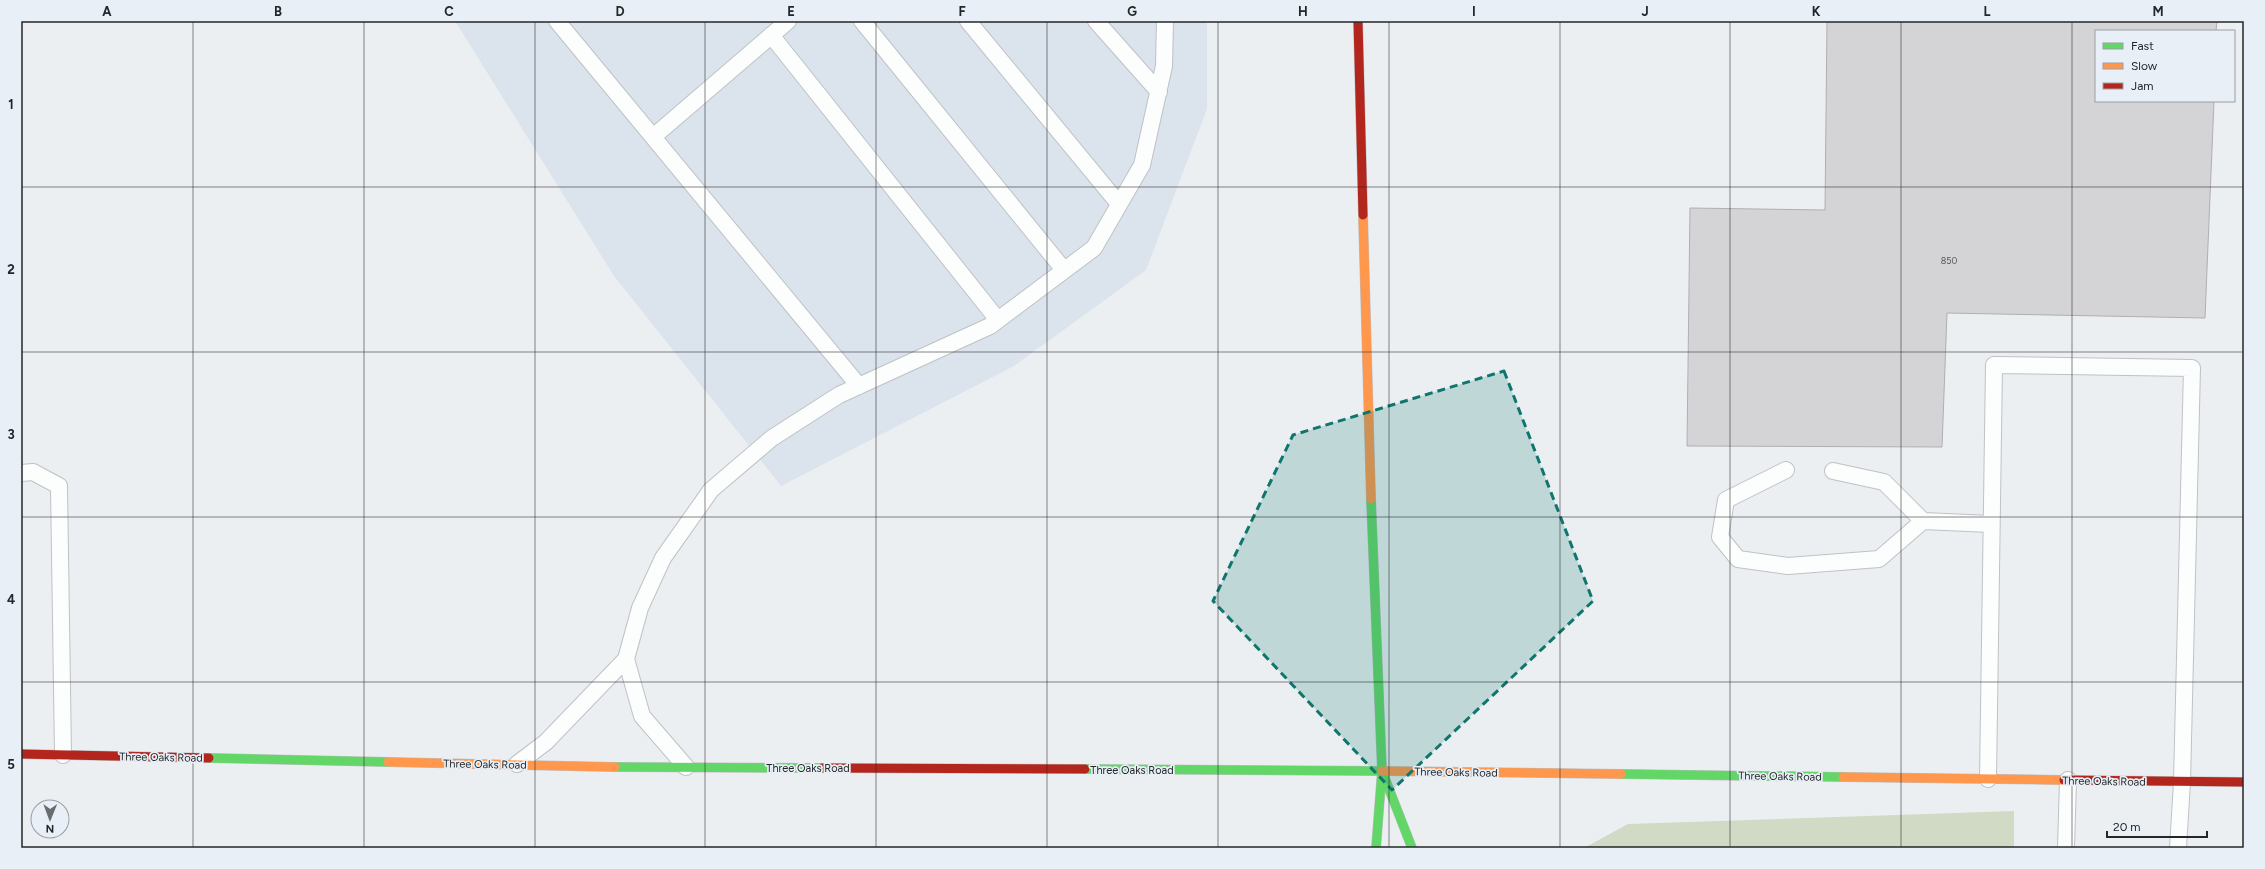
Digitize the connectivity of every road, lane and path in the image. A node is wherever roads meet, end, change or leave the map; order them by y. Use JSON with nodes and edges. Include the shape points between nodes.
{"nodes":[{"id":1,"x":557,"y":21,"type":"edge"},
{"id":2,"x":788,"y":21,"type":"edge"},
{"id":3,"x":862,"y":21,"type":"edge"},
{"id":4,"x":968,"y":21,"type":"edge"},
{"id":5,"x":1096,"y":21,"type":"edge"},
{"id":6,"x":1165,"y":21,"type":"edge"},
{"id":7,"x":1358,"y":21,"type":"edge"},
{"id":8,"x":771,"y":35,"type":"junction"},
{"id":9,"x":1158,"y":92,"type":"junction"},
{"id":10,"x":653,"y":137,"type":"junction"},
{"id":11,"x":1119,"y":204,"type":"junction"},
{"id":12,"x":1064,"y":270,"type":"junction"},
{"id":13,"x":998,"y":320,"type":"junction"},
{"id":14,"x":859,"y":386,"type":"junction"},
{"id":15,"x":1786,"y":470,"type":"dead end"},
{"id":16,"x":1833,"y":470,"type":"dead end"},
{"id":17,"x":21,"y":473,"type":"edge"},
{"id":18,"x":1923,"y":521,"type":"junction"},
{"id":19,"x":1991,"y":524,"type":"junction"},
{"id":20,"x":626,"y":659,"type":"junction"},
{"id":21,"x":21,"y":754,"type":"edge"},
{"id":22,"x":63,"y":755,"type":"junction"},
{"id":23,"x":517,"y":764,"type":"junction"},
{"id":24,"x":686,"y":767,"type":"junction"},
{"id":25,"x":1382,"y":771,"type":"junction"},
{"id":26,"x":1988,"y":779,"type":"junction"},
{"id":27,"x":2068,"y":780,"type":"junction"},
{"id":28,"x":2182,"y":782,"type":"junction"},
{"id":29,"x":2244,"y":782,"type":"edge"},
{"id":30,"x":1376,"y":848,"type":"edge"},
{"id":31,"x":1412,"y":848,"type":"edge"},
{"id":32,"x":2066,"y":848,"type":"edge"},
{"id":33,"x":2178,"y":848,"type":"edge"}],
"edges":[{"from":1,"to":10,"type":"lane"},
{"from":2,"to":8,"type":"lane"},
{"from":3,"to":12,"type":"lane"},
{"from":4,"to":11,"type":"lane"},
{"from":5,"to":9,"type":"lane"},
{"from":6,"to":9,"type":"lane","via":[[1164,66]]},
{"from":7,"to":25,"type":"street","via":[[1367,399]]},
{"from":8,"to":10,"type":"lane"},
{"from":8,"to":13,"type":"lane"},
{"from":9,"to":11,"type":"lane","via":[[1142,165]]},
{"from":10,"to":14,"type":"lane"},
{"from":11,"to":12,"type":"lane","via":[[1094,248]]},
{"from":12,"to":13,"type":"lane"},
{"from":13,"to":14,"type":"lane"},
{"from":14,"to":20,"type":"lane","via":[[839,395],[772,438],[711,490],[663,558],[640,608]]},
{"from":15,"to":18,"type":"lane","via":[[1726,500],[1720,537],[1738,559],[1788,566],[1879,559]]},
{"from":16,"to":18,"type":"lane","via":[[1884,482]]},
{"from":17,"to":22,"type":"lane","via":[[32,472],[59,486]]},
{"from":18,"to":19,"type":"lane"},
{"from":19,"to":26,"type":"lane"},
{"from":19,"to":28,"type":"lane","via":[[1994,365],[2192,368]]},
{"from":20,"to":23,"type":"lane","via":[[546,742]]},
{"from":20,"to":24,"type":"lane","via":[[642,716]]},
{"from":21,"to":22,"type":"street","name":"Three Oaks Road"},
{"from":22,"to":23,"type":"street","name":"Three Oaks Road"},
{"from":23,"to":24,"type":"street","name":"Three Oaks Road"},
{"from":24,"to":25,"type":"street","name":"Three Oaks Road"},
{"from":25,"to":26,"type":"street","name":"Three Oaks Road"},
{"from":25,"to":30,"type":"street"},
{"from":25,"to":31,"type":"street"},
{"from":26,"to":27,"type":"street","name":"Three Oaks Road"},
{"from":27,"to":28,"type":"street","name":"Three Oaks Road"},
{"from":27,"to":32,"type":"lane"},
{"from":28,"to":29,"type":"street","name":"Three Oaks Road"},
{"from":28,"to":33,"type":"lane"}]}
